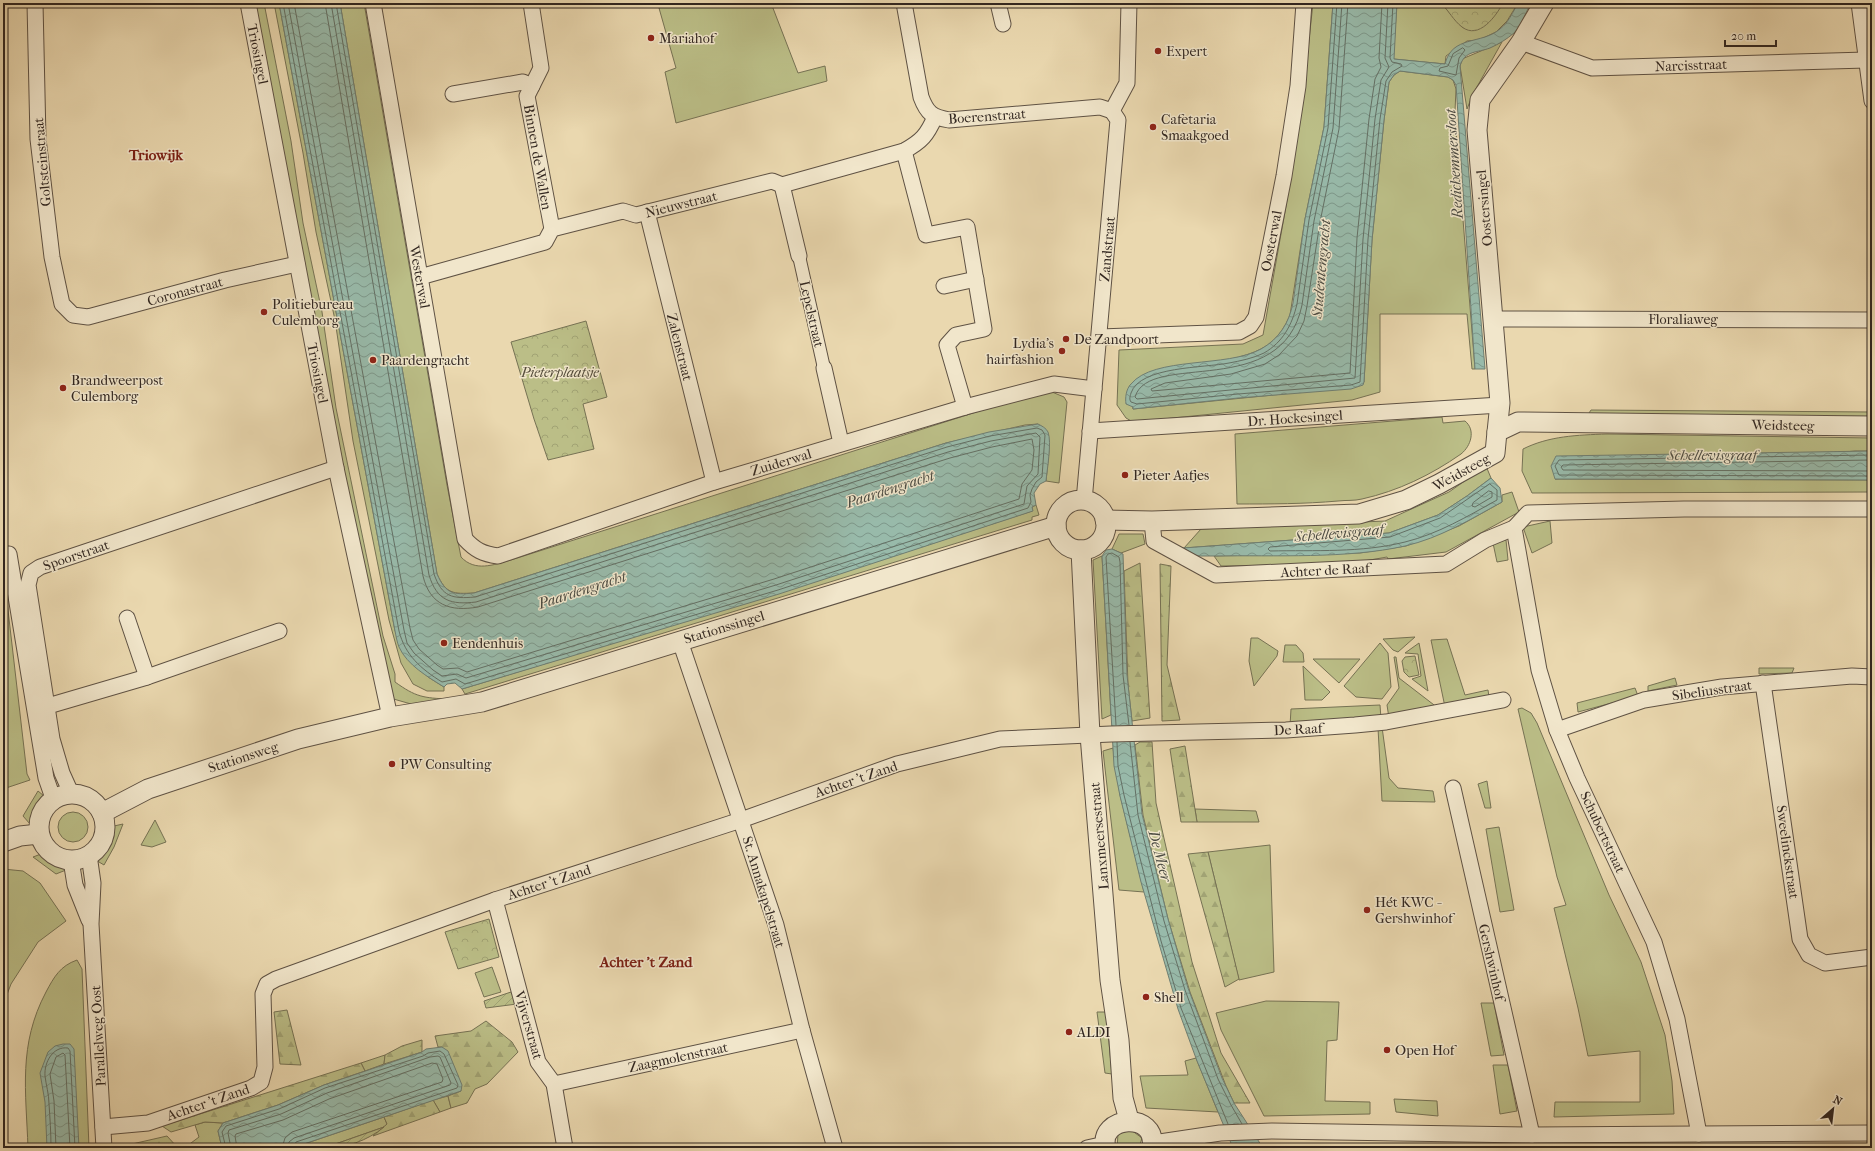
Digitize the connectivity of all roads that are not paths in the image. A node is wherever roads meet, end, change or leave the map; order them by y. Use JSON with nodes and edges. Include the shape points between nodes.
{"nodes":[{"id":1,"x":35,"y":3,"type":"edge"},
{"id":2,"x":248,"y":3,"type":"edge"},
{"id":3,"x":373,"y":3,"type":"edge"},
{"id":4,"x":531,"y":3,"type":"edge"},
{"id":5,"x":904,"y":3,"type":"edge"},
{"id":6,"x":998,"y":3,"type":"edge"},
{"id":7,"x":1129,"y":3,"type":"edge"},
{"id":8,"x":1304,"y":3,"type":"edge"},
{"id":9,"x":1544,"y":3,"type":"edge"},
{"id":10,"x":1864,"y":8,"type":"edge"},
{"id":11,"x":1002,"y":24,"type":"dead end"},
{"id":12,"x":1521,"y":42,"type":"junction"},
{"id":13,"x":1866,"y":60,"type":"junction"},
{"id":14,"x":532,"y":86,"type":"junction"},
{"id":15,"x":453,"y":94,"type":"dead end"},
{"id":16,"x":1872,"y":100,"type":"edge"},
{"id":17,"x":1112,"y":111,"type":"junction"},
{"id":18,"x":935,"y":117,"type":"junction"},
{"id":19,"x":904,"y":151,"type":"junction"},
{"id":20,"x":782,"y":184,"type":"junction"},
{"id":21,"x":646,"y":212,"type":"junction"},
{"id":22,"x":552,"y":229,"type":"junction"},
{"id":23,"x":799,"y":256,"type":"joint"},
{"id":24,"x":297,"y":264,"type":"junction"},
{"id":25,"x":420,"y":277,"type":"junction"},
{"id":26,"x":976,"y":279,"type":"junction"},
{"id":27,"x":944,"y":286,"type":"dead end"},
{"id":28,"x":73,"y":315,"type":"joint"},
{"id":29,"x":1493,"y":319,"type":"junction"},
{"id":30,"x":1872,"y":320,"type":"edge"},
{"id":31,"x":1100,"y":337,"type":"junction"},
{"id":32,"x":824,"y":368,"type":"joint"},
{"id":33,"x":1094,"y":389,"type":"junction"},
{"id":34,"x":1500,"y":405,"type":"junction"},
{"id":35,"x":965,"y":407,"type":"junction"},
{"id":36,"x":1872,"y":426,"type":"edge"},
{"id":37,"x":1090,"y":431,"type":"junction"},
{"id":38,"x":1497,"y":432,"type":"junction"},
{"id":39,"x":841,"y":443,"type":"junction"},
{"id":40,"x":336,"y":468,"type":"junction"},
{"id":41,"x":714,"y":482,"type":"junction"},
{"id":42,"x":1084,"y":501,"type":"junction"},
{"id":43,"x":1872,"y":509,"type":"edge"},
{"id":44,"x":1105,"y":520,"type":"junction"},
{"id":45,"x":1152,"y":521,"type":"junction"},
{"id":46,"x":1056,"y":526,"type":"junction"},
{"id":47,"x":1514,"y":528,"type":"junction"},
{"id":48,"x":474,"y":548,"type":"joint"},
{"id":49,"x":1081,"y":550,"type":"junction"},
{"id":50,"x":9,"y":554,"type":"dead end"},
{"id":51,"x":127,"y":618,"type":"dead end"},
{"id":52,"x":279,"y":631,"type":"dead end"},
{"id":53,"x":680,"y":641,"type":"junction"},
{"id":54,"x":147,"y":677,"type":"junction"},
{"id":55,"x":1872,"y":677,"type":"edge"},
{"id":56,"x":1763,"y":683,"type":"junction"},
{"id":57,"x":1503,"y":700,"type":"dead end"},
{"id":58,"x":48,"y":706,"type":"junction"},
{"id":59,"x":390,"y":717,"type":"junction"},
{"id":60,"x":1557,"y":730,"type":"junction"},
{"id":61,"x":1090,"y":734,"type":"junction"},
{"id":62,"x":1453,"y":788,"type":"dead end"},
{"id":63,"x":71,"y":793,"type":"junction"},
{"id":64,"x":53,"y":798,"type":"junction"},
{"id":65,"x":102,"y":813,"type":"junction"},
{"id":66,"x":741,"y":820,"type":"junction"},
{"id":67,"x":39,"y":834,"type":"junction"},
{"id":68,"x":3,"y":842,"type":"edge"},
{"id":69,"x":80,"y":858,"type":"junction"},
{"id":70,"x":495,"y":900,"type":"junction"},
{"id":71,"x":1872,"y":958,"type":"edge"},
{"id":72,"x":802,"y":1030,"type":"junction"},
{"id":73,"x":554,"y":1084,"type":"junction"},
{"id":74,"x":1129,"y":1120,"type":"junction"},
{"id":75,"x":103,"y":1127,"type":"junction"},
{"id":76,"x":1872,"y":1133,"type":"edge"},
{"id":77,"x":1699,"y":1134,"type":"junction"},
{"id":78,"x":1532,"y":1135,"type":"junction"},
{"id":79,"x":1106,"y":1146,"type":"edge"},
{"id":80,"x":1153,"y":1146,"type":"edge"},
{"id":81,"x":104,"y":1148,"type":"edge"},
{"id":82,"x":565,"y":1148,"type":"edge"},
{"id":83,"x":835,"y":1148,"type":"edge"},
{"id":84,"x":1086,"y":1148,"type":"edge"}],
"edges":[{"from":1,"to":28,"type":"street","name":"Goltsteinstraat","via":[[38,139],[52,257],[62,304]]},
{"from":2,"to":24,"type":"street","name":"Triosingel"},
{"from":3,"to":25,"type":"street","name":"Westerwal"},
{"from":4,"to":14,"type":"street","name":"Binnen de Wallen","via":[[541,68]]},
{"from":5,"to":18,"type":"street","name":"Boerenstraat","via":[[921,97],[925,108]]},
{"from":6,"to":11,"type":"street"},
{"from":7,"to":17,"type":"street","via":[[1127,83]]},
{"from":8,"to":31,"type":"street","name":"Oosterwal","via":[[1298,86],[1284,176],[1256,317],[1250,326],[1239,332]]},
{"from":9,"to":12,"type":"street","name":"Oostersingel"},
{"from":10,"to":13,"type":"street"},
{"from":12,"to":13,"type":"street","name":"Narcisstraat","via":[[1592,68]]},
{"from":12,"to":29,"type":"street","name":"Oostersingel","via":[[1480,100],[1477,130]]},
{"from":13,"to":16,"type":"street"},
{"from":14,"to":15,"type":"street","name":"Binnen de Wallen","via":[[523,82]]},
{"from":14,"to":22,"type":"street","name":"Binnen de Wallen","via":[[527,96]]},
{"from":17,"to":18,"type":"street","name":"Boerenstraat","via":[[1100,107],[949,120]]},
{"from":17,"to":31,"type":"street","name":"Zandstraat","via":[[1118,120]]},
{"from":18,"to":19,"type":"street","name":"Nieuwstraat","via":[[928,133]]},
{"from":19,"to":20,"type":"street","name":"Nieuwstraat"},
{"from":19,"to":26,"type":"street","via":[[926,235],[967,227]]},
{"from":20,"to":21,"type":"street","name":"Nieuwstraat","via":[[772,181]]},
{"from":20,"to":23,"type":"street","name":"Lepelstraat"},
{"from":21,"to":22,"type":"street","name":"Nieuwstraat","via":[[636,215],[624,211]]},
{"from":21,"to":41,"type":"street","name":"Zalenstraat"},
{"from":22,"to":25,"type":"street","via":[[545,242]]},
{"from":23,"to":32,"type":"street","name":"Lepelstraat"},
{"from":24,"to":28,"type":"street","name":"Coronastraat","via":[[225,280],[88,317]]},
{"from":24,"to":40,"type":"street","name":"Triosingel"},
{"from":25,"to":48,"type":"street","name":"Westerwal","via":[[465,539]]},
{"from":26,"to":27,"type":"street"},
{"from":26,"to":35,"type":"street","via":[[984,329],[956,334],[947,345]]},
{"from":29,"to":30,"type":"street","name":"Floraliaweg"},
{"from":29,"to":34,"type":"street","name":"Oostersingel"},
{"from":31,"to":33,"type":"street","name":"Zandstraat"},
{"from":32,"to":39,"type":"street","name":"Lepelstraat"},
{"from":33,"to":35,"type":"street","name":"Zuiderwal","via":[[1054,384]]},
{"from":33,"to":37,"type":"street","name":"Zandstraat"},
{"from":34,"to":37,"type":"street","name":"Dr. Hockesingel"},
{"from":34,"to":38,"type":"street","name":"Oostersingel"},
{"from":35,"to":39,"type":"street","name":"Zuiderwal"},
{"from":36,"to":38,"type":"street","name":"Weidsteeg","via":[[1518,422]]},
{"from":37,"to":42,"type":"street","name":"Zandstraat"},
{"from":38,"to":45,"type":"street","name":"Weidsteeg","via":[[1495,453],[1406,500],[1359,514]]},
{"from":39,"to":41,"type":"street","name":"Zuiderwal"},
{"from":40,"to":58,"type":"street","name":"Spoorstraat","via":[[40,567],[31,573],[28,585]]},
{"from":40,"to":59,"type":"street","name":"Triosingel"},
{"from":41,"to":48,"type":"street","name":"Zuiderwal","via":[[498,556],[483,554]]},
{"from":42,"to":44,"type":"street","via":[[1100,509]]},
{"from":42,"to":46,"type":"street","via":[[1073,502],[1064,507],[1058,516]]},
{"from":43,"to":47,"type":"street","via":[[1684,509],[1528,513]]},
{"from":44,"to":45,"type":"street","name":"Weidsteeg"},
{"from":44,"to":49,"type":"street","via":[[1102,538],[1093,547]]},
{"from":45,"to":47,"type":"street","name":"Achter de Raaf","via":[[1154,541],[1216,575],[1446,564],[1485,540]]},
{"from":46,"to":49,"type":"street","via":[[1059,537],[1066,545]]},
{"from":46,"to":53,"type":"street","name":"Stationssingel"},
{"from":47,"to":60,"type":"street","name":"Schubertstraat","via":[[1539,670]]},
{"from":49,"to":61,"type":"street","name":"Lanxmeersestraat"},
{"from":50,"to":64,"type":"street","via":[[46,778]]},
{"from":51,"to":54,"type":"street"},
{"from":52,"to":54,"type":"street"},
{"from":53,"to":59,"type":"street","name":"Stationssingel","via":[[482,702]]},
{"from":53,"to":66,"type":"street","name":"St. Annakapelstraat"},
{"from":54,"to":58,"type":"street"},
{"from":55,"to":56,"type":"street","name":"Sibeliusstraat","via":[[1852,676]]},
{"from":56,"to":60,"type":"street","name":"Sibeliusstraat","via":[[1644,700]]},
{"from":56,"to":71,"type":"street","name":"Sweelinckstraat","via":[[1800,939],[1809,955],[1825,963]]},
{"from":57,"to":61,"type":"street","name":"De Raaf","via":[[1386,722],[1286,730]]},
{"from":58,"to":63,"type":"street","name":"Spoorstraat","via":[[52,739]]},
{"from":59,"to":65,"type":"street","name":"Stationsweg","via":[[298,739],[148,788]]},
{"from":60,"to":77,"type":"street","name":"Schubertstraat","via":[[1654,942],[1677,1019]]},
{"from":61,"to":66,"type":"street","name":"Achter 't Zand","via":[[1000,739],[904,762]]},
{"from":61,"to":74,"type":"street","name":"Lanxmeersestraat","via":[[1110,980],[1119,1040],[1123,1098]]},
{"from":62,"to":78,"type":"street","name":"Gershwinhof"},
{"from":63,"to":64,"type":"street"},
{"from":63,"to":65,"type":"street","via":[[90,798]]},
{"from":64,"to":67,"type":"street","via":[[40,814]]},
{"from":65,"to":69,"type":"street","via":[[105,832],[102,841],[96,849]]},
{"from":66,"to":70,"type":"street","name":"Achter 't Zand"},
{"from":66,"to":72,"type":"street","name":"St. Annakapelstraat","via":[[776,925]]},
{"from":67,"to":68,"type":"street","via":[[20,836]]},
{"from":67,"to":69,"type":"street","via":[[50,853],[60,858]]},
{"from":69,"to":75,"type":"street","name":"Parallelweg Oost","via":[[75,885],[91,924]]},
{"from":70,"to":73,"type":"street","name":"Vijverstraat","via":[[538,1062]]},
{"from":70,"to":75,"type":"street","name":"Achter 't Zand","via":[[267,984],[263,994],[265,1066],[261,1082],[251,1088],[148,1123]]},
{"from":72,"to":73,"type":"street","name":"Zaagmolenstraat"},
{"from":72,"to":83,"type":"street","name":"St. Annakapelstraat"},
{"from":73,"to":82,"type":"street","name":"Vijverstraat"},
{"from":74,"to":79,"type":"street","via":[[1117,1124],[1108,1132]]},
{"from":74,"to":80,"type":"street","via":[[1141,1123],[1150,1131]]},
{"from":75,"to":81,"type":"street","name":"Parallelweg Oost"},
{"from":76,"to":77,"type":"street"},
{"from":77,"to":78,"type":"street"},
{"from":78,"to":80,"type":"street","via":[[1313,1131],[1220,1133]]},
{"from":79,"to":84,"type":"street"}]}
